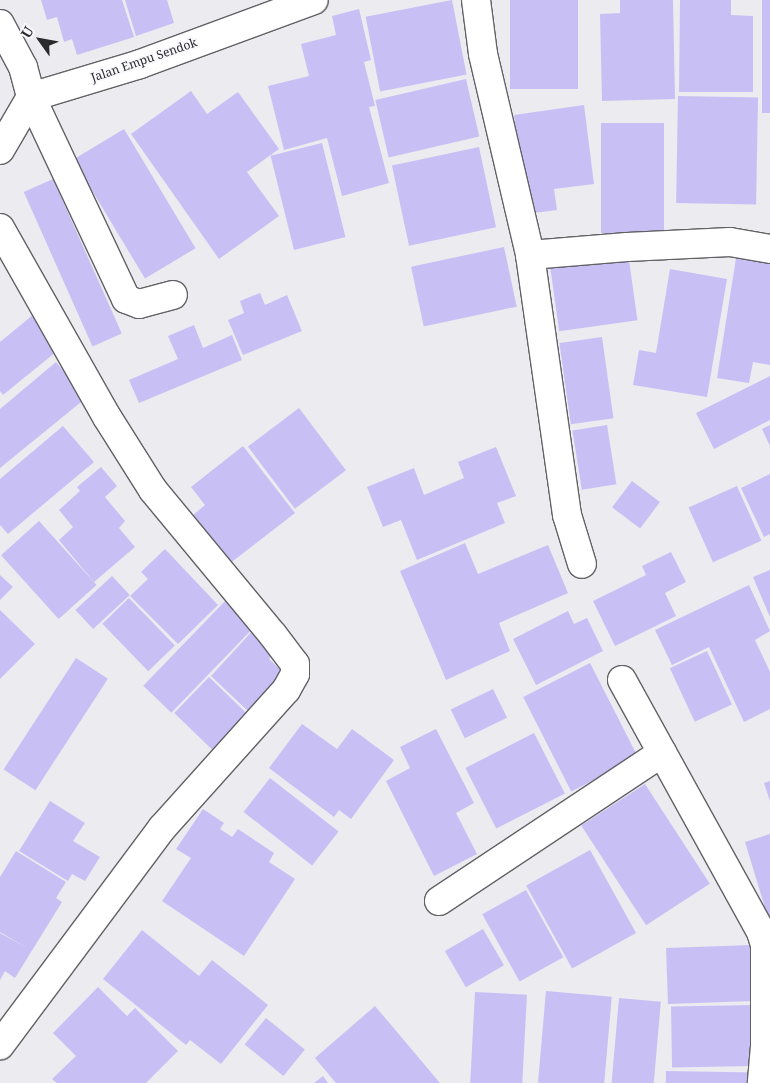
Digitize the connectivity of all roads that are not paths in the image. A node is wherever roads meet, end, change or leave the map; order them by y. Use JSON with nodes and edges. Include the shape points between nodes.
{"nodes":[{"id":1,"x":314,"y":0,"type":"edge"},
{"id":2,"x":476,"y":0,"type":"edge"},
{"id":3,"x":0,"y":24,"type":"edge"},
{"id":4,"x":31,"y":97,"type":"junction"},
{"id":5,"x":0,"y":150,"type":"edge"},
{"id":6,"x":0,"y":228,"type":"edge"},
{"id":7,"x":770,"y":249,"type":"edge"},
{"id":8,"x":530,"y":255,"type":"junction"},
{"id":9,"x":173,"y":295,"type":"dead end"},
{"id":10,"x":582,"y":564,"type":"dead end"},
{"id":11,"x":622,"y":680,"type":"dead end"},
{"id":12,"x":662,"y":753,"type":"junction"},
{"id":13,"x":439,"y":901,"type":"dead end"},
{"id":14,"x":0,"y":1045,"type":"edge"},
{"id":15,"x":762,"y":1083,"type":"edge"}],
"edges":[{"from":1,"to":4,"type":"street","name":"Jalan Empu Sendok","via":[[140,64]]},
{"from":2,"to":8,"type":"street","via":[[483,54]]},
{"from":3,"to":4,"type":"street","via":[[22,67]]},
{"from":4,"to":5,"type":"street"},
{"from":4,"to":9,"type":"street","via":[[126,300],[139,304]]},
{"from":6,"to":14,"type":"street","via":[[107,417],[153,490],[295,664],[295,674],[286,690],[162,828]]},
{"from":7,"to":8,"type":"street","via":[[730,242]]},
{"from":8,"to":10,"type":"street","via":[[567,515]]},
{"from":11,"to":12,"type":"street"},
{"from":12,"to":13,"type":"street"},
{"from":12,"to":15,"type":"street","via":[[761,932],[765,945]]}]}
